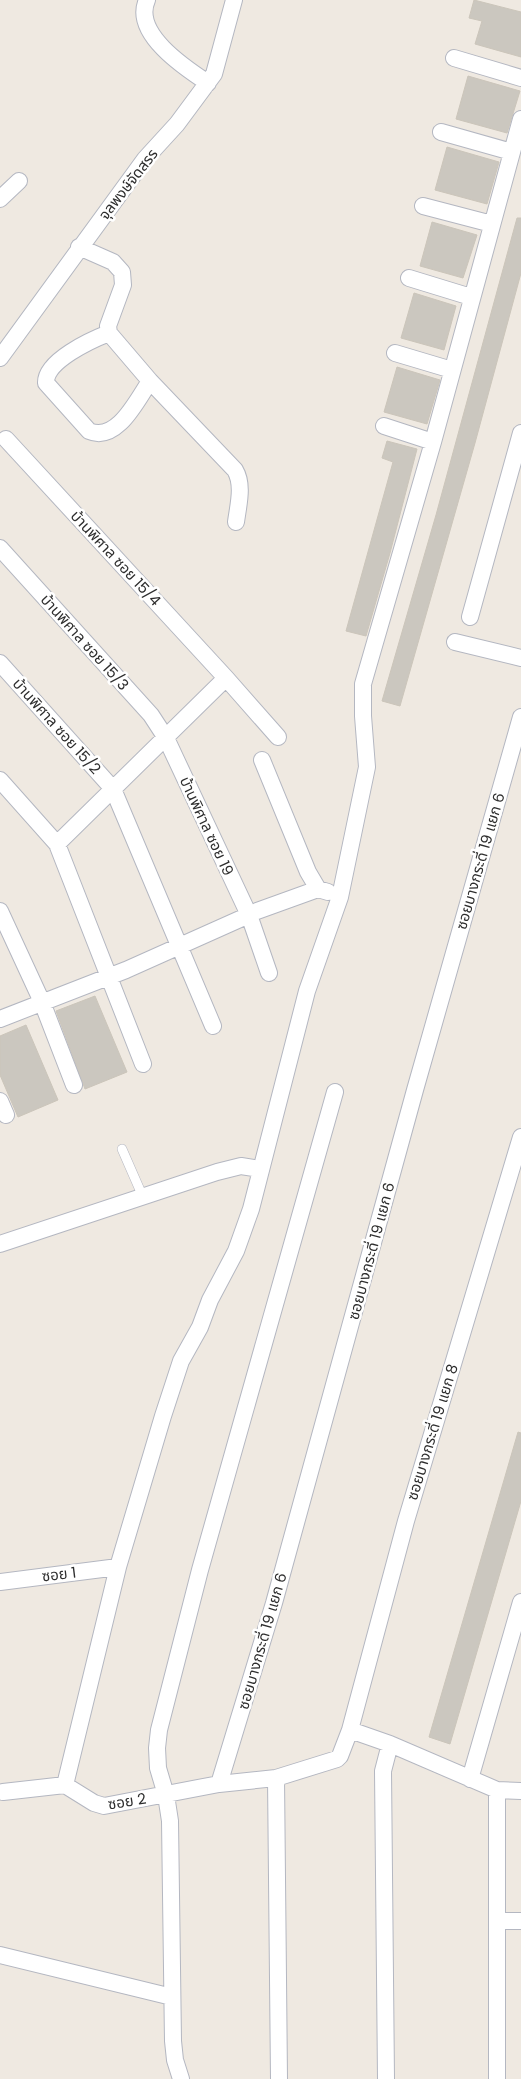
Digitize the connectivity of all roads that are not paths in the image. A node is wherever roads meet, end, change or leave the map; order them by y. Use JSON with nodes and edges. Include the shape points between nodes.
{"nodes":[{"id":1,"x":147,"y":0,"type":"edge"},
{"id":2,"x":234,"y":0,"type":"edge"},
{"id":3,"x":454,"y":58,"type":"dead end"},
{"id":4,"x":521,"y":78,"type":"edge"},
{"id":5,"x":208,"y":83,"type":"junction"},
{"id":6,"x":521,"y":118,"type":"edge"},
{"id":7,"x":441,"y":132,"type":"dead end"},
{"id":8,"x":512,"y":152,"type":"junction"},
{"id":9,"x":19,"y":181,"type":"dead end"},
{"id":10,"x":0,"y":199,"type":"edge"},
{"id":11,"x":423,"y":206,"type":"dead end"},
{"id":12,"x":492,"y":224,"type":"junction"},
{"id":13,"x":79,"y":247,"type":"junction"},
{"id":14,"x":409,"y":278,"type":"dead end"},
{"id":15,"x":471,"y":297,"type":"junction"},
{"id":16,"x":109,"y":333,"type":"junction"},
{"id":17,"x":395,"y":353,"type":"dead end"},
{"id":18,"x":0,"y":358,"type":"edge"},
{"id":19,"x":452,"y":370,"type":"junction"},
{"id":20,"x":150,"y":381,"type":"junction"},
{"id":21,"x":384,"y":426,"type":"dead end"},
{"id":22,"x":521,"y":433,"type":"edge"},
{"id":23,"x":6,"y":439,"type":"dead end"},
{"id":24,"x":432,"y":442,"type":"junction"},
{"id":25,"x":236,"y":522,"type":"dead end"},
{"id":26,"x":0,"y":548,"type":"edge"},
{"id":27,"x":470,"y":617,"type":"dead end"},
{"id":28,"x":455,"y":642,"type":"dead end"},
{"id":29,"x":521,"y":658,"type":"edge"},
{"id":30,"x":0,"y":662,"type":"edge"},
{"id":31,"x":226,"y":678,"type":"junction"},
{"id":32,"x":521,"y":717,"type":"edge"},
{"id":33,"x":278,"y":737,"type":"dead end"},
{"id":34,"x":166,"y":738,"type":"junction"},
{"id":35,"x":262,"y":760,"type":"dead end"},
{"id":36,"x":0,"y":780,"type":"edge"},
{"id":37,"x":113,"y":789,"type":"junction"},
{"id":38,"x":57,"y":844,"type":"junction"},
{"id":39,"x":318,"y":889,"type":"junction"},
{"id":40,"x":340,"y":897,"type":"junction"},
{"id":41,"x":0,"y":912,"type":"edge"},
{"id":42,"x":253,"y":913,"type":"junction"},
{"id":43,"x":180,"y":947,"type":"junction"},
{"id":44,"x":269,"y":973,"type":"dead end"},
{"id":45,"x":110,"y":977,"type":"junction"},
{"id":46,"x":42,"y":1002,"type":"junction"},
{"id":47,"x":0,"y":1019,"type":"edge"},
{"id":48,"x":214,"y":1026,"type":"dead end"},
{"id":49,"x":143,"y":1064,"type":"dead end"},
{"id":50,"x":74,"y":1085,"type":"dead end"},
{"id":51,"x":335,"y":1092,"type":"dead end"},
{"id":52,"x":521,"y":1137,"type":"edge"},
{"id":53,"x":122,"y":1150,"type":"dead end"},
{"id":54,"x":260,"y":1169,"type":"junction"},
{"id":55,"x":143,"y":1197,"type":"junction"},
{"id":56,"x":0,"y":1244,"type":"edge"},
{"id":57,"x":118,"y":1567,"type":"junction"},
{"id":58,"x":0,"y":1582,"type":"edge"},
{"id":59,"x":521,"y":1602,"type":"edge"},
{"id":60,"x":350,"y":1730,"type":"junction"},
{"id":61,"x":390,"y":1744,"type":"junction"},
{"id":62,"x":276,"y":1778,"type":"junction"},
{"id":63,"x":470,"y":1779,"type":"junction"},
{"id":64,"x":219,"y":1784,"type":"junction"},
{"id":65,"x":65,"y":1785,"type":"junction"},
{"id":66,"x":497,"y":1790,"type":"junction"},
{"id":67,"x":521,"y":1791,"type":"edge"},
{"id":68,"x":3,"y":1792,"type":"dead end"},
{"id":69,"x":166,"y":1795,"type":"junction"},
{"id":70,"x":498,"y":1921,"type":"junction"},
{"id":71,"x":521,"y":1921,"type":"edge"},
{"id":72,"x":0,"y":1955,"type":"edge"},
{"id":73,"x":172,"y":1997,"type":"junction"},
{"id":74,"x":181,"y":2079,"type":"edge"},
{"id":75,"x":279,"y":2079,"type":"edge"},
{"id":76,"x":386,"y":2079,"type":"edge"},
{"id":77,"x":497,"y":2079,"type":"edge"}],
"edges":[{"from":1,"to":5,"type":"street","via":[[144,18],[166,53]]},
{"from":2,"to":5,"type":"street","name":"จุลพงษ์จัดสรร","via":[[214,74]]},
{"from":3,"to":4,"type":"street"},
{"from":5,"to":13,"type":"street","name":"จุลพงษ์จัดสรร"},
{"from":6,"to":8,"type":"street"},
{"from":7,"to":8,"type":"street"},
{"from":8,"to":12,"type":"street"},
{"from":9,"to":10,"type":"street"},
{"from":11,"to":12,"type":"street"},
{"from":12,"to":15,"type":"street"},
{"from":13,"to":16,"type":"street","via":[[113,262],[122,272],[124,285],[108,326]]},
{"from":13,"to":18,"type":"street","name":"จุลพงษ์จัดสรร"},
{"from":14,"to":15,"type":"street"},
{"from":15,"to":19,"type":"street"},
{"from":16,"to":20,"type":"street"},
{"from":16,"to":20,"type":"street","via":[[85,342],[50,368],[46,383],[89,431],[99,434],[122,422]]},
{"from":17,"to":19,"type":"street"},
{"from":19,"to":24,"type":"street"},
{"from":20,"to":25,"type":"street","via":[[238,475],[240,492]]},
{"from":21,"to":24,"type":"street"},
{"from":22,"to":27,"type":"street"},
{"from":23,"to":31,"type":"street","name":"บ้านพิศาล ซอย 15/4"},
{"from":24,"to":40,"type":"street","via":[[363,684],[362,716],[367,767]]},
{"from":26,"to":34,"type":"street","name":"บ้านพิศาล ซอย 15/3","via":[[151,715]]},
{"from":28,"to":29,"type":"street"},
{"from":30,"to":37,"type":"street","name":"บ้านพิศาล ซอย 15/2"},
{"from":31,"to":33,"type":"street","name":"บ้านพิศาล ซอย 15/4"},
{"from":31,"to":34,"type":"street"},
{"from":32,"to":64,"type":"street","name":"ซอยบางกระดี่ 19 แยก 6","via":[[274,1604]]},
{"from":34,"to":37,"type":"street"},
{"from":34,"to":42,"type":"street","name":"บ้านพิศาล ซอย 19"},
{"from":35,"to":39,"type":"street"},
{"from":36,"to":38,"type":"street"},
{"from":37,"to":38,"type":"street"},
{"from":37,"to":43,"type":"street","name":"บ้านพิศาล ซอย 15/2"},
{"from":38,"to":45,"type":"street"},
{"from":39,"to":40,"type":"street"},
{"from":39,"to":42,"type":"street"},
{"from":40,"to":54,"type":"street","via":[[307,991]]},
{"from":41,"to":46,"type":"street"},
{"from":42,"to":43,"type":"street"},
{"from":42,"to":44,"type":"street","name":"บ้านพิศาล ซอย 19"},
{"from":43,"to":45,"type":"street"},
{"from":43,"to":48,"type":"street","name":"บ้านพิศาล ซอย 15/2"},
{"from":45,"to":46,"type":"street"},
{"from":45,"to":49,"type":"street"},
{"from":46,"to":47,"type":"street"},
{"from":46,"to":50,"type":"street"},
{"from":51,"to":69,"type":"street","via":[[164,1708],[157,1748],[158,1768]]},
{"from":52,"to":60,"type":"street","name":"ซอยบางกระดี่ 19 แยก 8","via":[[406,1521]]},
{"from":53,"to":55,"type":"lane"},
{"from":54,"to":55,"type":"street","via":[[241,1166]]},
{"from":54,"to":57,"type":"street","via":[[251,1209],[236,1251],[181,1361]]},
{"from":55,"to":56,"type":"street"},
{"from":57,"to":58,"type":"street","name":"ซอย 1"},
{"from":57,"to":65,"type":"street"},
{"from":59,"to":63,"type":"street"},
{"from":60,"to":61,"type":"street"},
{"from":60,"to":62,"type":"street","name":"ซอยบางกระดี่ 19 แยก 8","via":[[337,1759]]},
{"from":61,"to":63,"type":"street"},
{"from":61,"to":76,"type":"street","via":[[383,1771]]},
{"from":62,"to":64,"type":"street","name":"ซอย 2"},
{"from":62,"to":75,"type":"street"},
{"from":63,"to":66,"type":"street"},
{"from":64,"to":69,"type":"street","name":"ซอย 2"},
{"from":65,"to":68,"type":"street"},
{"from":65,"to":69,"type":"street","name":"ซอย 2","via":[[104,1806]]},
{"from":66,"to":67,"type":"street"},
{"from":66,"to":70,"type":"street"},
{"from":69,"to":73,"type":"street","via":[[170,1821]]},
{"from":70,"to":71,"type":"street"},
{"from":70,"to":77,"type":"street"},
{"from":72,"to":73,"type":"street"},
{"from":73,"to":74,"type":"street","via":[[174,2051]]}]}
